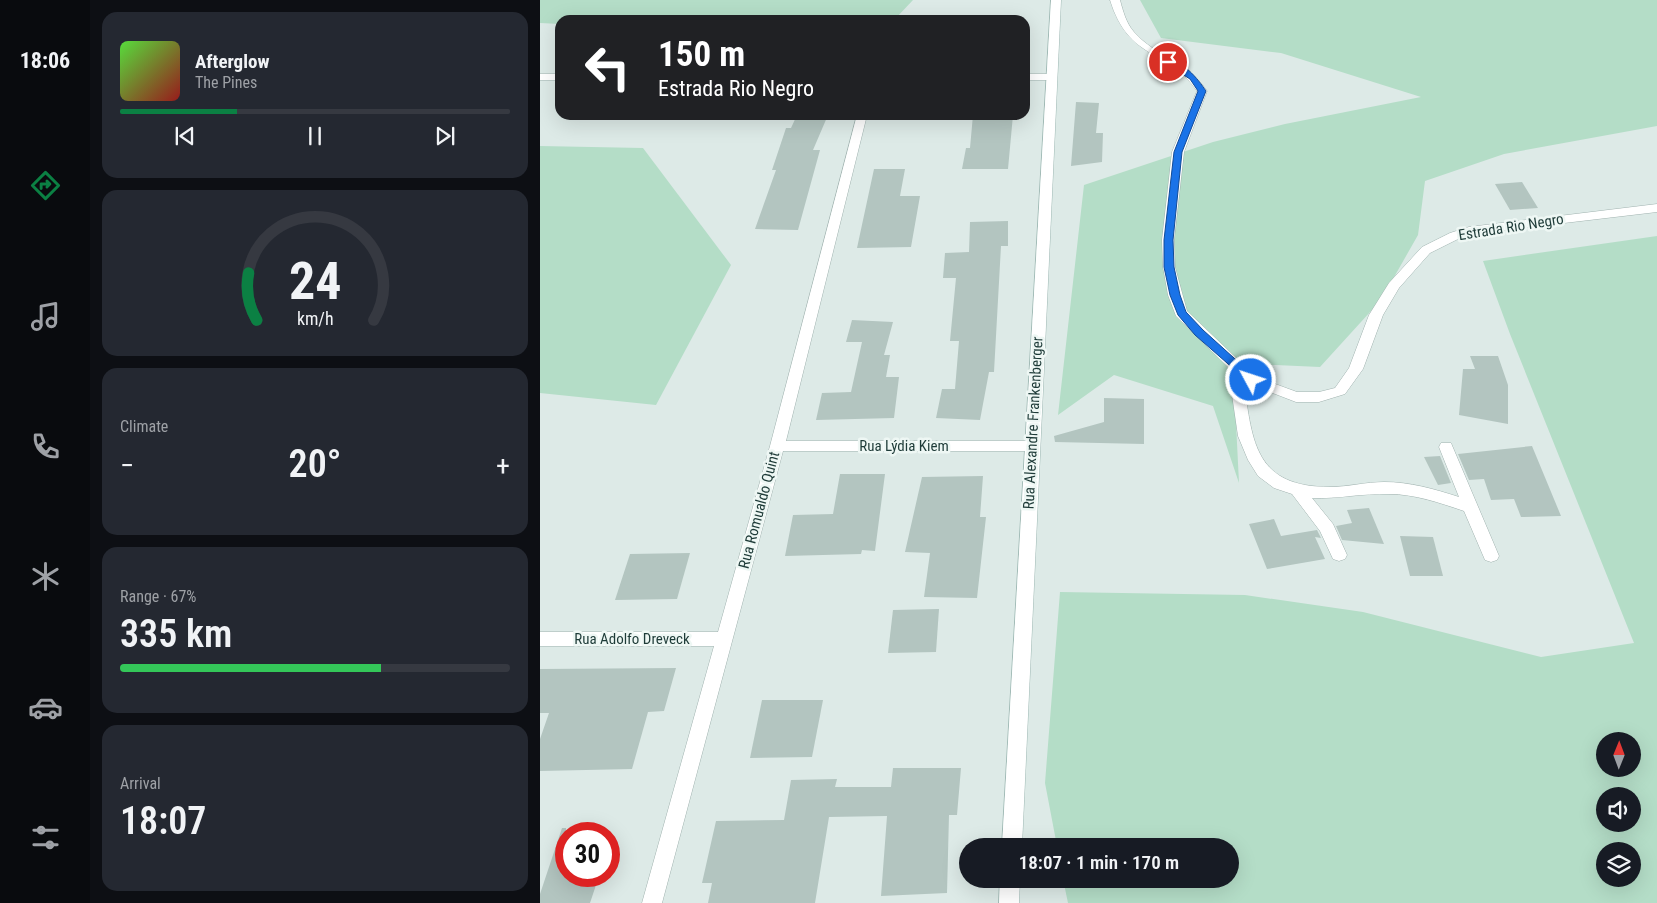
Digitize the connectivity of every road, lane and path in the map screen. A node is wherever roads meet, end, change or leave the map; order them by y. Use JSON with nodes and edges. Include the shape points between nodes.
{"nodes":[{"id":1,"x":1056,"y":0,"type":"edge"},
{"id":2,"x":1115,"y":0,"type":"edge"},
{"id":3,"x":555,"y":77,"type":"edge"},
{"id":4,"x":1030,"y":77,"type":"edge"},
{"id":5,"x":1051,"y":77,"type":"junction"},
{"id":6,"x":540,"y":78,"type":"edge"},
{"id":7,"x":861,"y":120,"type":"edge"},
{"id":8,"x":1657,"y":208,"type":"edge"},
{"id":9,"x":1235,"y":366,"type":"junction"},
{"id":10,"x":777,"y":446,"type":"junction"},
{"id":11,"x":1032,"y":446,"type":"junction"},
{"id":12,"x":1446,"y":447,"type":"dead end"},
{"id":13,"x":1298,"y":491,"type":"junction"},
{"id":14,"x":1472,"y":507,"type":"junction"},
{"id":15,"x":1339,"y":555,"type":"dead end"},
{"id":16,"x":1491,"y":556,"type":"dead end"},
{"id":17,"x":540,"y":639,"type":"edge"},
{"id":18,"x":724,"y":639,"type":"junction"},
{"id":19,"x":1012,"y":838,"type":"edge"},
{"id":20,"x":1010,"y":888,"type":"edge"},
{"id":21,"x":652,"y":903,"type":"edge"},
{"id":22,"x":1009,"y":903,"type":"edge"}],
"edges":[{"from":1,"to":5,"type":"street","name":"Rua Alexandre Frankenberger"},
{"from":2,"to":9,"type":"street","name":"Estrada Rio Negro","via":[[1120,20],[1134,38],[1193,77],[1202,91],[1178,152],[1168,240],[1169,267],[1181,313]]},
{"from":3,"to":6,"type":"street"},
{"from":4,"to":5,"type":"street"},
{"from":5,"to":11,"type":"street","name":"Rua Alexandre Frankenberger"},
{"from":7,"to":10,"type":"street","name":"Rua Romualdo Quint"},
{"from":8,"to":9,"type":"street","name":"Estrada Rio Negro","via":[[1478,230],[1454,236],[1426,250],[1394,286],[1376,315],[1356,368],[1340,391],[1319,397],[1296,397],[1251,380]]},
{"from":9,"to":13,"type":"street","via":[[1247,442],[1262,473]]},
{"from":10,"to":11,"type":"street","name":"Rua Lýdia Kiem"},
{"from":10,"to":18,"type":"street","name":"Rua Romualdo Quint"},
{"from":11,"to":19,"type":"street","name":"Rua Alexandre Frankenberger"},
{"from":12,"to":14,"type":"street"},
{"from":13,"to":14,"type":"street","via":[[1330,493],[1372,488],[1412,489]]},
{"from":13,"to":15,"type":"street","via":[[1326,528]]},
{"from":14,"to":16,"type":"street"},
{"from":17,"to":18,"type":"street","name":"Rua Adolfo Dreveck"},
{"from":18,"to":21,"type":"street","name":"Rua Romualdo Quint"},
{"from":20,"to":22,"type":"street"}]}
